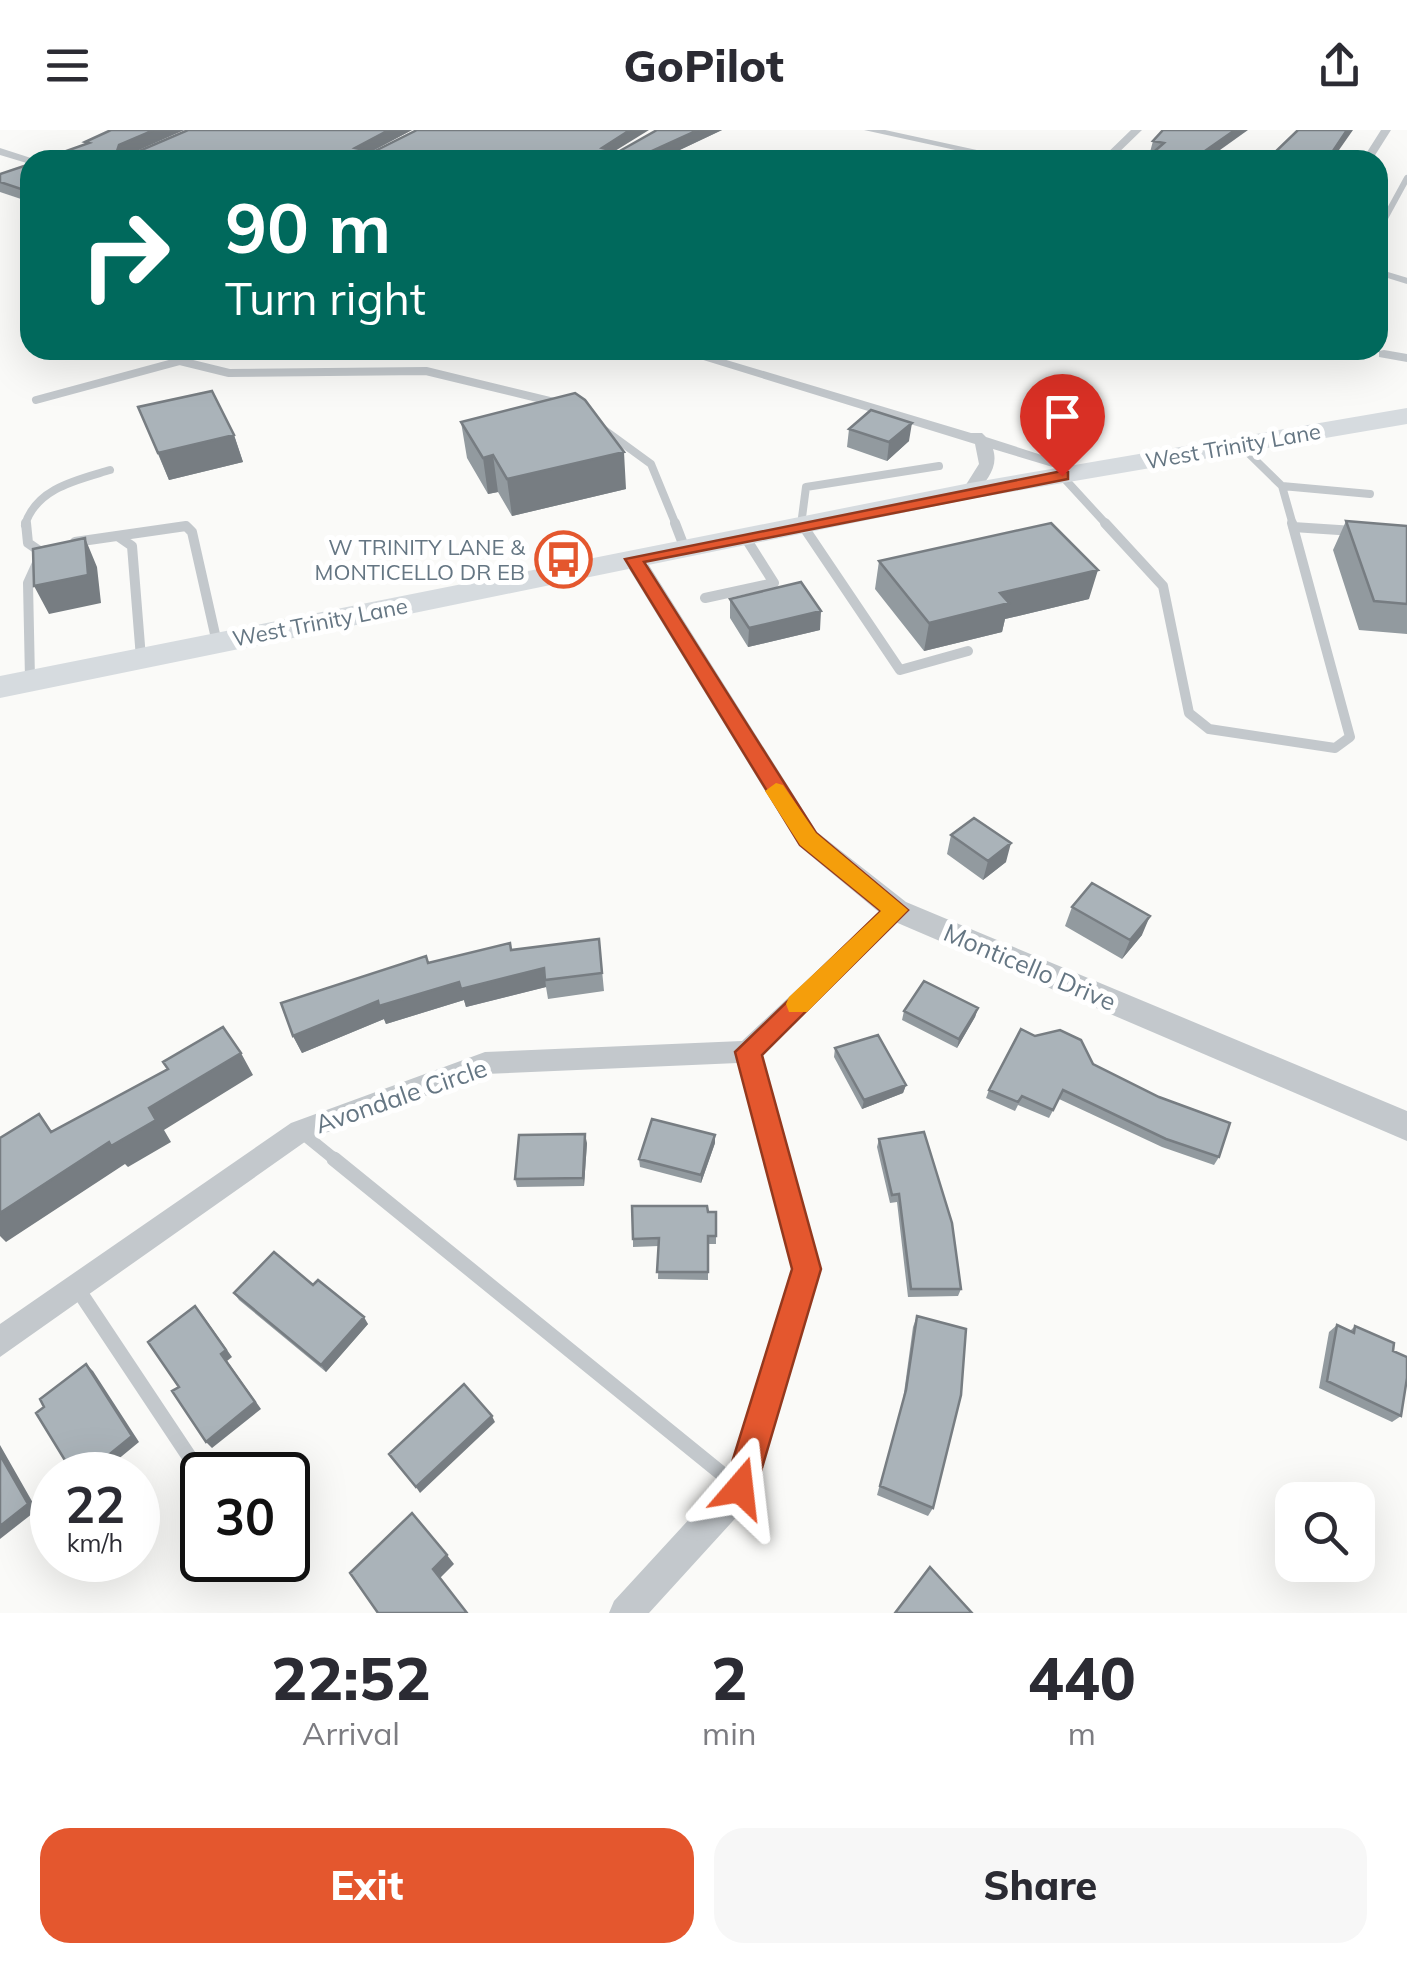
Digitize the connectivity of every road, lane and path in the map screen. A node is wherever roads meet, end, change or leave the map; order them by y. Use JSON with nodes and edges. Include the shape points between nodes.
{"nodes":[{"id":1,"x":869,"y":130,"type":"edge"},
{"id":2,"x":1136,"y":130,"type":"edge"},
{"id":3,"x":968,"y":150,"type":"edge"},
{"id":4,"x":1115,"y":150,"type":"edge"},
{"id":5,"x":1407,"y":178,"type":"edge"},
{"id":6,"x":1388,"y":213,"type":"edge"},
{"id":7,"x":713,"y":360,"type":"edge"},
{"id":8,"x":36,"y":400,"type":"dead end"},
{"id":9,"x":566,"y":405,"type":"edge"},
{"id":10,"x":1407,"y":416,"type":"edge"},
{"id":11,"x":596,"y":425,"type":"edge"},
{"id":12,"x":976,"y":436,"type":"junction"},
{"id":13,"x":1240,"y":444,"type":"junction"},
{"id":14,"x":938,"y":466,"type":"dead end"},
{"id":15,"x":110,"y":470,"type":"dead end"},
{"id":16,"x":1074,"y":474,"type":"junction"},
{"id":17,"x":1282,"y":486,"type":"junction"},
{"id":18,"x":970,"y":492,"type":"junction"},
{"id":19,"x":1370,"y":494,"type":"dead end"},
{"id":20,"x":801,"y":526,"type":"junction"},
{"id":21,"x":1293,"y":526,"type":"junction"},
{"id":22,"x":1365,"y":532,"type":"edge"},
{"id":23,"x":119,"y":537,"type":"junction"},
{"id":24,"x":744,"y":537,"type":"junction"},
{"id":25,"x":68,"y":544,"type":"edge"},
{"id":26,"x":54,"y":548,"type":"edge"},
{"id":27,"x":684,"y":549,"type":"junction"},
{"id":28,"x":41,"y":552,"type":"junction"},
{"id":29,"x":634,"y":559,"type":"junction"},
{"id":30,"x":705,"y":598,"type":"dead end"},
{"id":31,"x":217,"y":643,"type":"junction"},
{"id":32,"x":968,"y":651,"type":"dead end"},
{"id":33,"x":140,"y":658,"type":"junction"},
{"id":34,"x":15,"y":683,"type":"edge"},
{"id":35,"x":896,"y":910,"type":"junction"},
{"id":36,"x":748,"y":1052,"type":"junction"},
{"id":37,"x":1407,"y":1126,"type":"edge"},
{"id":38,"x":300,"y":1131,"type":"junction"},
{"id":39,"x":77,"y":1288,"type":"junction"},
{"id":40,"x":0,"y":1342,"type":"edge"},
{"id":41,"x":186,"y":1452,"type":"edge"},
{"id":42,"x":740,"y":1488,"type":"junction"},
{"id":43,"x":626,"y":1613,"type":"edge"}],
"edges":[{"from":1,"to":3,"type":"street"},
{"from":2,"to":4,"type":"street"},
{"from":5,"to":6,"type":"lane"},
{"from":7,"to":12,"type":"street"},
{"from":8,"to":9,"type":"lane","via":[[180,362],[238,372],[424,370]]},
{"from":10,"to":13,"type":"main road","name":"West Trinity Lane"},
{"from":11,"to":27,"type":"lane","via":[[651,464]]},
{"from":12,"to":16,"type":"street"},
{"from":12,"to":18,"type":"street","via":[[990,464]]},
{"from":13,"to":16,"type":"main road","name":"West Trinity Lane"},
{"from":13,"to":17,"type":"lane"},
{"from":14,"to":20,"type":"lane","via":[[806,486]]},
{"from":15,"to":28,"type":"lane","via":[[69,482],[38,501],[25,520],[24,537]]},
{"from":16,"to":18,"type":"main road","name":"West Trinity Lane"},
{"from":16,"to":21,"type":"lane","via":[[1162,586],[1189,713],[1209,729],[1335,748],[1350,736]]},
{"from":17,"to":19,"type":"lane"},
{"from":17,"to":21,"type":"lane"},
{"from":18,"to":20,"type":"main road","name":"West Trinity Lane"},
{"from":20,"to":24,"type":"main road","name":"West Trinity Lane"},
{"from":20,"to":32,"type":"lane","via":[[900,670]]},
{"from":21,"to":22,"type":"lane"},
{"from":23,"to":25,"type":"lane"},
{"from":23,"to":31,"type":"lane","via":[[177,524],[192,532]]},
{"from":23,"to":33,"type":"lane","via":[[132,546]]},
{"from":24,"to":27,"type":"main road","name":"West Trinity Lane"},
{"from":24,"to":30,"type":"lane","via":[[774,583]]},
{"from":26,"to":28,"type":"lane"},
{"from":27,"to":29,"type":"main road","name":"West Trinity Lane"},
{"from":28,"to":34,"type":"lane","via":[[28,582]]},
{"from":29,"to":31,"type":"main road","name":"West Trinity Lane"},
{"from":29,"to":35,"type":"street","name":"Monticello Drive","via":[[808,839]]},
{"from":31,"to":33,"type":"main road","name":"West Trinity Lane"},
{"from":33,"to":34,"type":"main road","name":"West Trinity Lane"},
{"from":35,"to":36,"type":"street"},
{"from":35,"to":37,"type":"street","name":"Monticello Drive"},
{"from":36,"to":38,"type":"street","name":"Avondale Circle","via":[[485,1063]]},
{"from":36,"to":42,"type":"street","via":[[806,1269]]},
{"from":38,"to":39,"type":"street","name":"Avondale Circle"},
{"from":38,"to":42,"type":"lane"},
{"from":39,"to":40,"type":"street","name":"Avondale Circle"},
{"from":39,"to":41,"type":"lane"},
{"from":42,"to":43,"type":"street"}]}
